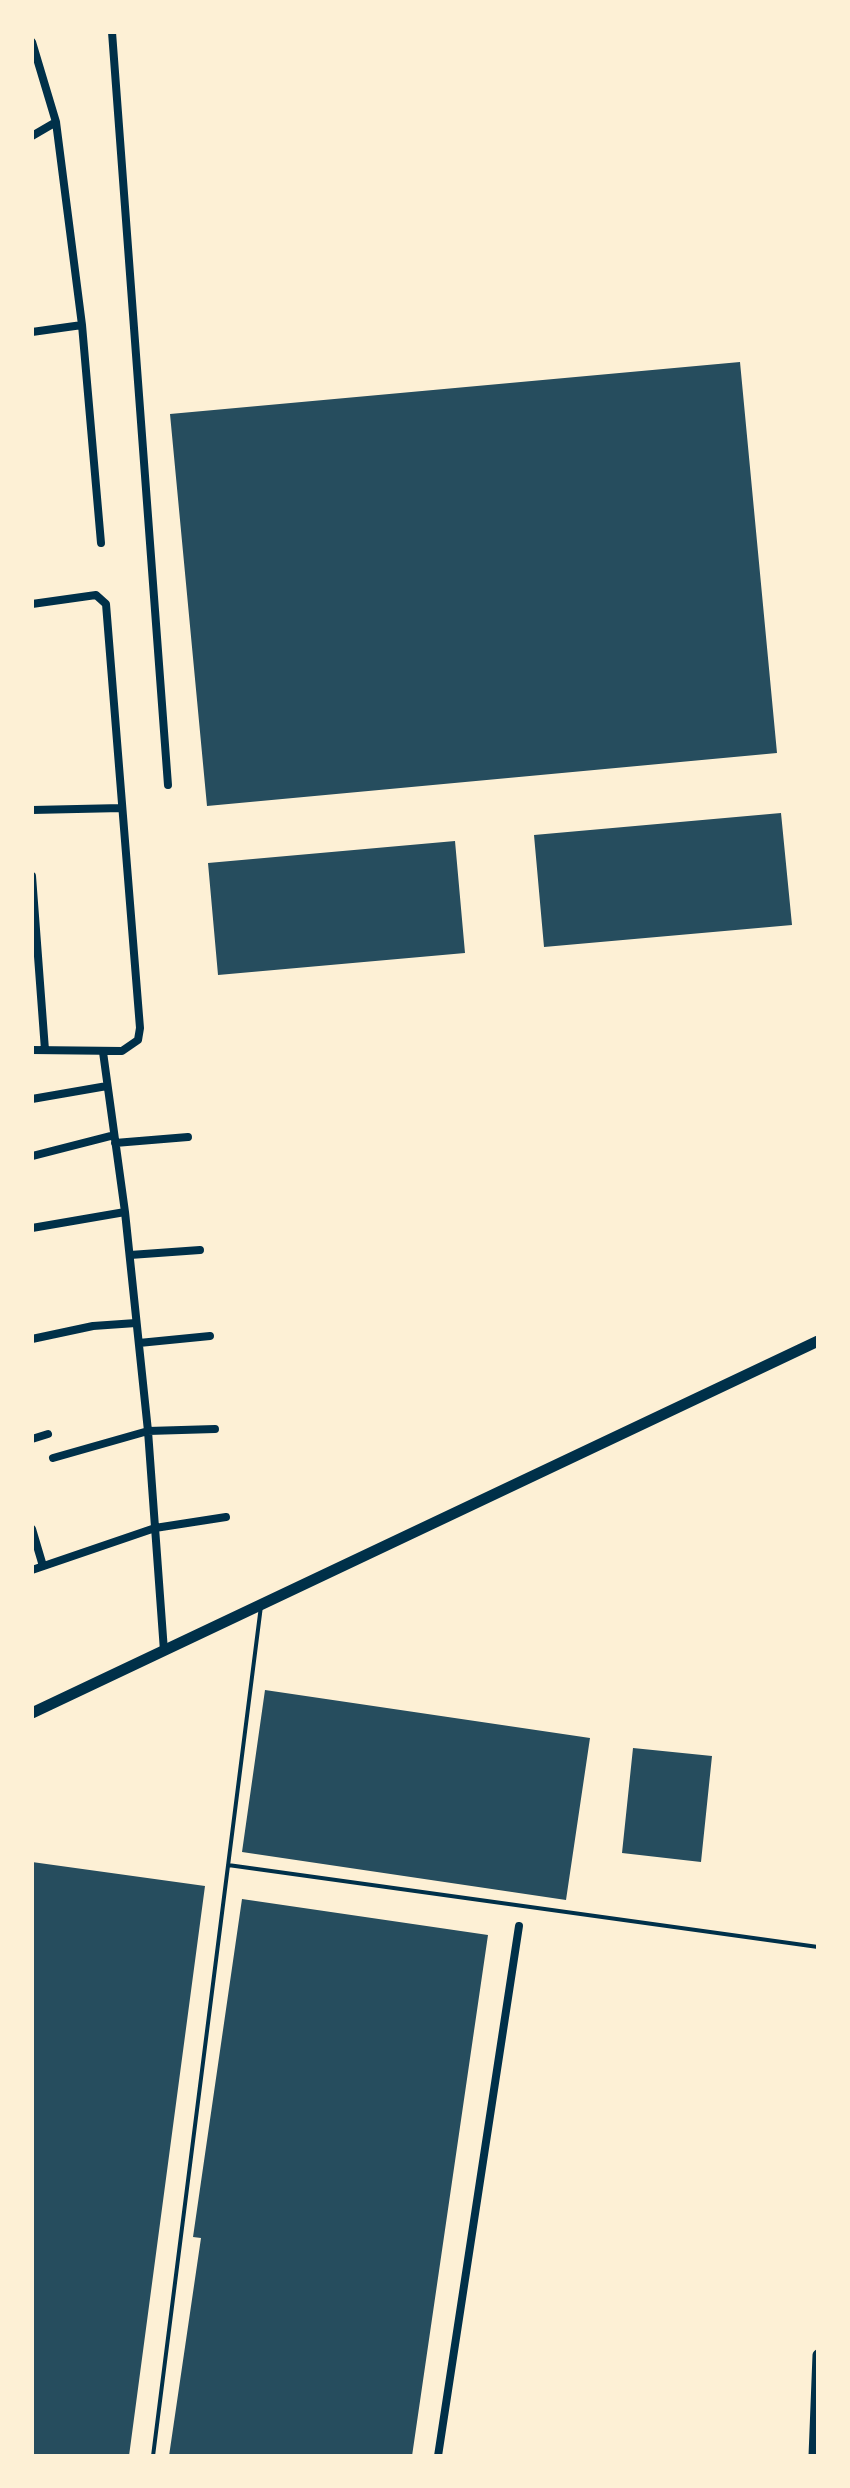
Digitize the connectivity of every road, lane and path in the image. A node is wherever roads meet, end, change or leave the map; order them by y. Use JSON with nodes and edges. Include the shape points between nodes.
{"nodes":[{"id":1,"x":112,"y":32,"type":"edge"},
{"id":2,"x":32,"y":42,"type":"edge"},
{"id":3,"x":56,"y":122,"type":"junction"},
{"id":4,"x":32,"y":136,"type":"edge"},
{"id":5,"x":82,"y":325,"type":"junction"},
{"id":6,"x":32,"y":332,"type":"edge"},
{"id":7,"x":101,"y":543,"type":"dead end"},
{"id":8,"x":32,"y":604,"type":"edge"},
{"id":9,"x":168,"y":785,"type":"dead end"},
{"id":10,"x":122,"y":808,"type":"junction"},
{"id":11,"x":32,"y":810,"type":"edge"},
{"id":12,"x":32,"y":876,"type":"edge"},
{"id":13,"x":32,"y":1050,"type":"edge"},
{"id":14,"x":45,"y":1050,"type":"junction"},
{"id":15,"x":103,"y":1052,"type":"junction"},
{"id":16,"x":107,"y":1086,"type":"junction"},
{"id":17,"x":32,"y":1099,"type":"edge"},
{"id":18,"x":188,"y":1137,"type":"dead end"},
{"id":19,"x":114,"y":1139,"type":"junction"},
{"id":20,"x":32,"y":1156,"type":"edge"},
{"id":21,"x":125,"y":1212,"type":"junction"},
{"id":22,"x":32,"y":1228,"type":"edge"},
{"id":23,"x":200,"y":1250,"type":"dead end"},
{"id":24,"x":130,"y":1255,"type":"junction"},
{"id":25,"x":136,"y":1323,"type":"junction"},
{"id":26,"x":210,"y":1336,"type":"dead end"},
{"id":27,"x":32,"y":1339,"type":"edge"},
{"id":28,"x":818,"y":1341,"type":"edge"},
{"id":29,"x":139,"y":1343,"type":"junction"},
{"id":30,"x":215,"y":1429,"type":"dead end"},
{"id":31,"x":148,"y":1431,"type":"junction"},
{"id":32,"x":48,"y":1434,"type":"dead end"},
{"id":33,"x":32,"y":1439,"type":"edge"},
{"id":34,"x":53,"y":1458,"type":"dead end"},
{"id":35,"x":226,"y":1517,"type":"dead end"},
{"id":36,"x":155,"y":1528,"type":"junction"},
{"id":37,"x":32,"y":1529,"type":"edge"},
{"id":38,"x":43,"y":1566,"type":"junction"},
{"id":39,"x":32,"y":1570,"type":"edge"},
{"id":40,"x":261,"y":1604,"type":"junction"},
{"id":41,"x":164,"y":1651,"type":"junction"},
{"id":42,"x":32,"y":1713,"type":"edge"},
{"id":43,"x":228,"y":1865,"type":"junction"},
{"id":44,"x":519,"y":1926,"type":"dead end"},
{"id":45,"x":818,"y":1947,"type":"edge"},
{"id":46,"x":818,"y":2355,"type":"edge"},
{"id":47,"x":818,"y":2376,"type":"edge"},
{"id":48,"x":153,"y":2456,"type":"edge"},
{"id":49,"x":438,"y":2456,"type":"edge"},
{"id":50,"x":814,"y":2456,"type":"edge"}],
"edges":[{"from":1,"to":9,"type":"street"},
{"from":2,"to":3,"type":"street"},
{"from":3,"to":4,"type":"street"},
{"from":3,"to":5,"type":"street"},
{"from":5,"to":6,"type":"street"},
{"from":5,"to":7,"type":"street"},
{"from":8,"to":10,"type":"street","via":[[96,595],[105,600]]},
{"from":10,"to":11,"type":"street"},
{"from":10,"to":15,"type":"street","via":[[140,1028],[132,1048]]},
{"from":12,"to":14,"type":"street"},
{"from":13,"to":14,"type":"street"},
{"from":14,"to":15,"type":"street"},
{"from":15,"to":16,"type":"street"},
{"from":16,"to":17,"type":"street"},
{"from":16,"to":19,"type":"street"},
{"from":18,"to":19,"type":"street"},
{"from":19,"to":20,"type":"street"},
{"from":19,"to":21,"type":"street"},
{"from":21,"to":22,"type":"street"},
{"from":21,"to":24,"type":"street"},
{"from":23,"to":24,"type":"street"},
{"from":24,"to":25,"type":"street"},
{"from":25,"to":27,"type":"street"},
{"from":25,"to":29,"type":"street"},
{"from":26,"to":29,"type":"street"},
{"from":28,"to":40,"type":"street"},
{"from":29,"to":31,"type":"street"},
{"from":30,"to":31,"type":"street"},
{"from":31,"to":34,"type":"street"},
{"from":31,"to":36,"type":"street"},
{"from":32,"to":33,"type":"street"},
{"from":35,"to":36,"type":"street"},
{"from":36,"to":38,"type":"street"},
{"from":36,"to":41,"type":"street"},
{"from":37,"to":38,"type":"street"},
{"from":38,"to":39,"type":"street"},
{"from":40,"to":41,"type":"street"},
{"from":40,"to":43,"type":"lane"},
{"from":41,"to":42,"type":"street"},
{"from":43,"to":45,"type":"lane"},
{"from":43,"to":48,"type":"lane"},
{"from":44,"to":49,"type":"street"},
{"from":46,"to":47,"type":"street"},
{"from":47,"to":50,"type":"street"}]}
